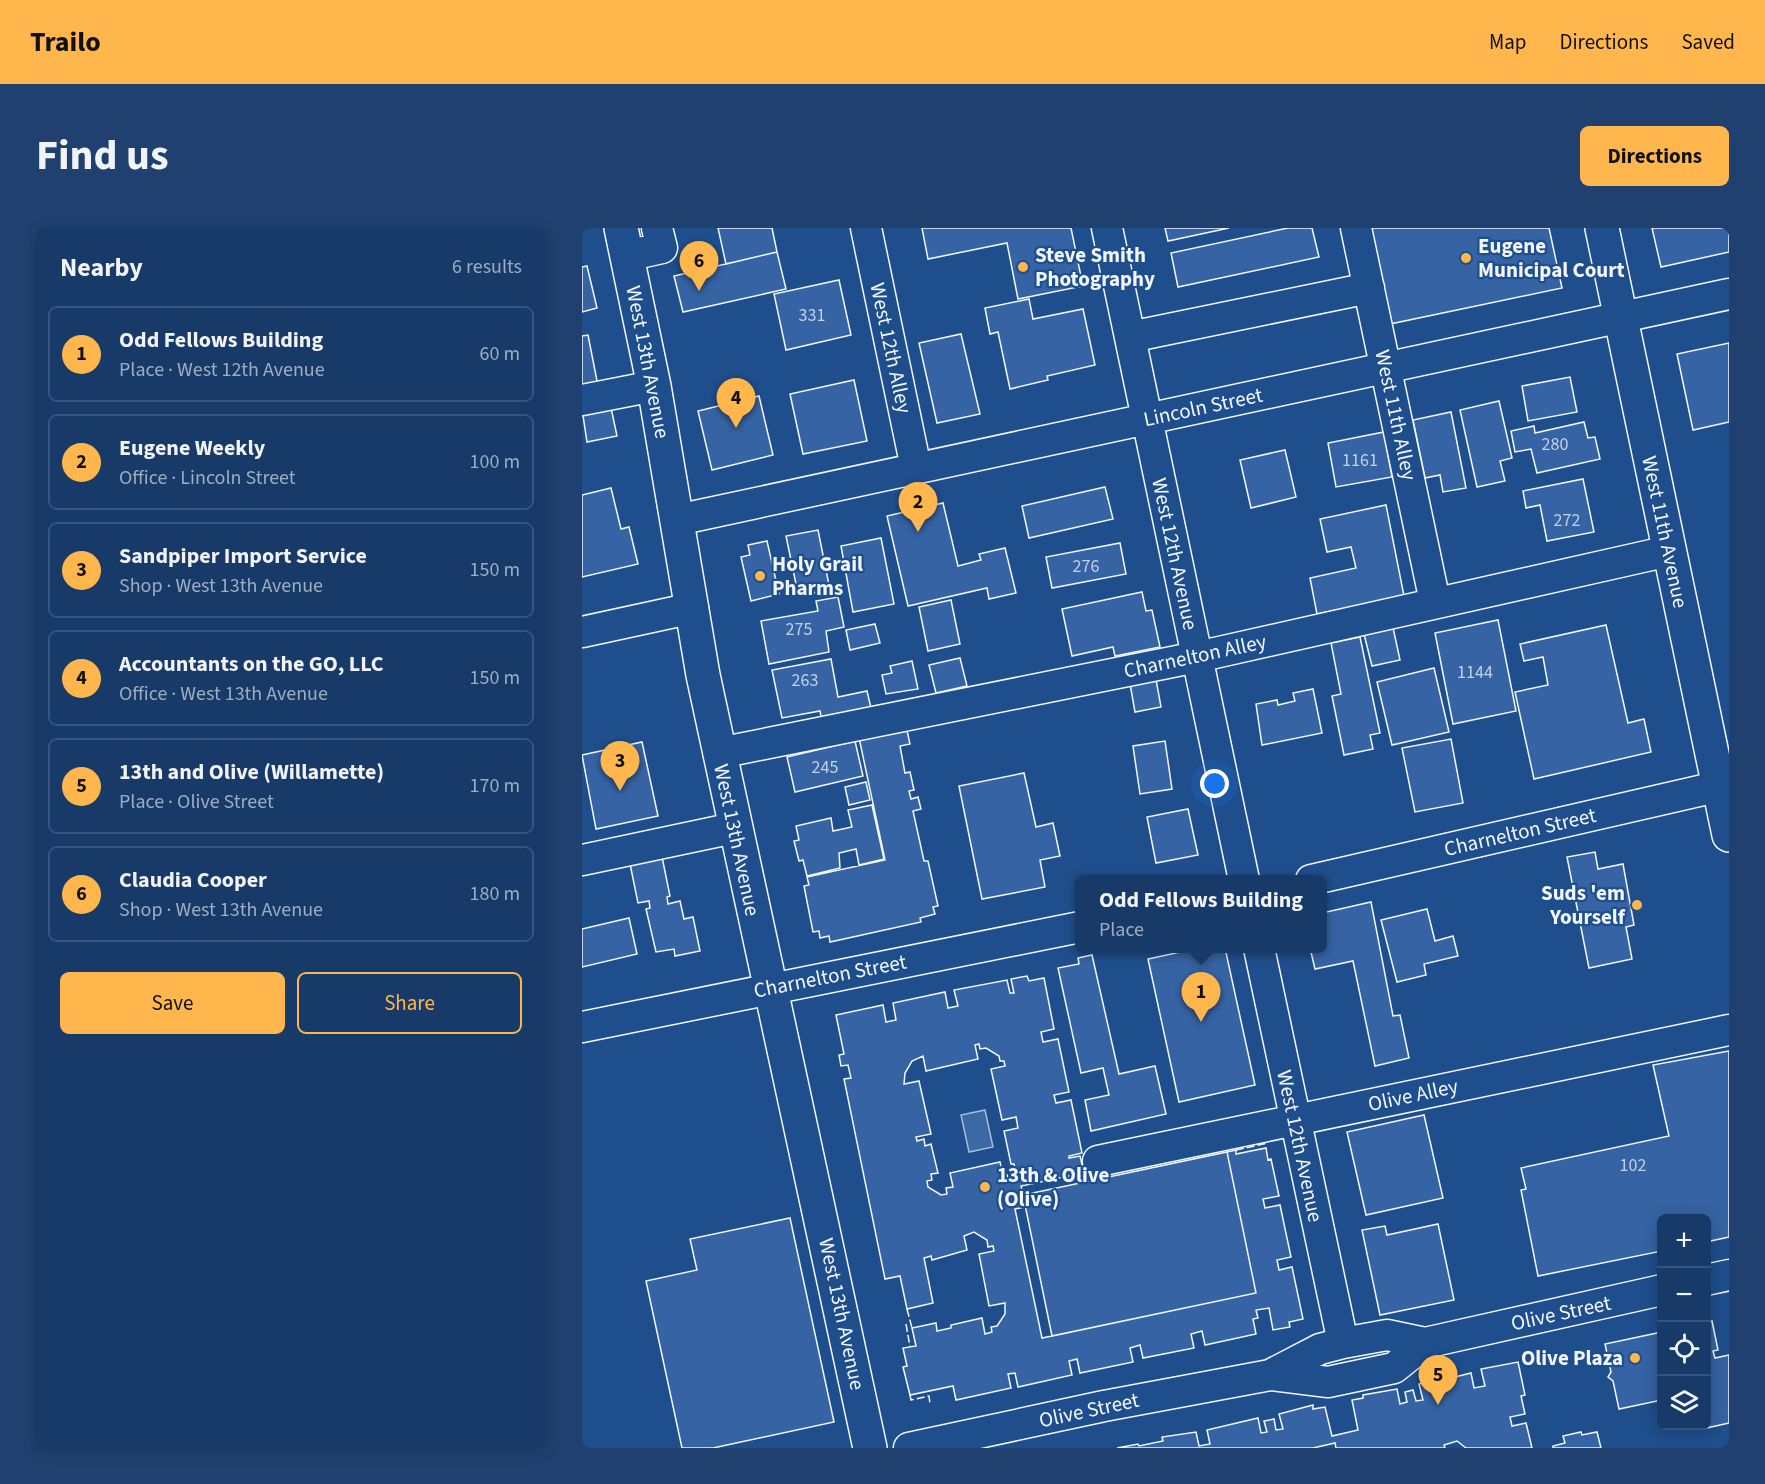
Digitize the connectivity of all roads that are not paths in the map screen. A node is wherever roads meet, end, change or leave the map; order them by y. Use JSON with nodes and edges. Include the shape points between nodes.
{"nodes":[{"id":1,"x":657,"y":228,"type":"edge"},
{"id":2,"x":866,"y":228,"type":"edge"},
{"id":3,"x":1107,"y":228,"type":"edge"},
{"id":4,"x":1356,"y":228,"type":"edge"},
{"id":5,"x":1602,"y":228,"type":"edge"},
{"id":6,"x":624,"y":242,"type":"edge"},
{"id":7,"x":1369,"y":288,"type":"junction"},
{"id":8,"x":1729,"y":294,"type":"edge"},
{"id":9,"x":1621,"y":316,"type":"junction"},
{"id":10,"x":1130,"y":338,"type":"junction"},
{"id":11,"x":1386,"y":367,"type":"junction"},
{"id":12,"x":654,"y":386,"type":"junction"},
{"id":13,"x":582,"y":400,"type":"edge"},
{"id":14,"x":1147,"y":419,"type":"junction"},
{"id":15,"x":916,"y":468,"type":"junction"},
{"id":16,"x":677,"y":520,"type":"junction"},
{"id":17,"x":1669,"y":551,"type":"junction"},
{"id":18,"x":1436,"y":603,"type":"junction"},
{"id":19,"x":693,"y":608,"type":"junction"},
{"id":20,"x":582,"y":632,"type":"edge"},
{"id":21,"x":1197,"y":657,"type":"junction"},
{"id":22,"x":719,"y":753,"type":"junction"},
{"id":23,"x":1724,"y":786,"type":"edge"},
{"id":24,"x":734,"y":828,"type":"junction"},
{"id":25,"x":1729,"y":835,"type":"edge"},
{"id":26,"x":582,"y":860,"type":"edge"},
{"id":27,"x":1243,"y":875,"type":"edge"},
{"id":28,"x":1327,"y":875,"type":"edge"},
{"id":29,"x":1075,"y":928,"type":"edge"},
{"id":30,"x":1260,"y":953,"type":"edge"},
{"id":31,"x":770,"y":987,"type":"junction"},
{"id":32,"x":582,"y":1027,"type":"edge"},
{"id":33,"x":1729,"y":1030,"type":"edge"},
{"id":34,"x":1295,"y":1119,"type":"junction"},
{"id":35,"x":1098,"y":1161,"type":"dead end"},
{"id":36,"x":1729,"y":1275,"type":"edge"},
{"id":37,"x":1711,"y":1279,"type":"edge"},
{"id":38,"x":1657,"y":1291,"type":"edge"},
{"id":39,"x":1343,"y":1343,"type":"junction"},
{"id":40,"x":1425,"y":1343,"type":"junction"},
{"id":41,"x":1270,"y":1375,"type":"junction"},
{"id":42,"x":870,"y":1448,"type":"edge"},
{"id":43,"x":909,"y":1448,"type":"edge"}],
"edges":[{"from":1,"to":6,"type":"street","via":[[662,248]]},
{"from":2,"to":15,"type":"street","name":"West 12th Alley"},
{"from":3,"to":10,"type":"street","name":"West 12th Avenue"},
{"from":4,"to":7,"type":"street","name":"West 11th Alley"},
{"from":5,"to":9,"type":"main road","name":"West 11th Avenue"},
{"from":6,"to":12,"type":"main road","name":"West 13th Avenue"},
{"from":7,"to":10,"type":"street"},
{"from":7,"to":11,"type":"street","name":"West 11th Alley"},
{"from":8,"to":9,"type":"street","name":"Lincoln Street"},
{"from":9,"to":11,"type":"street","name":"Lincoln Street"},
{"from":9,"to":17,"type":"main road","name":"West 11th Avenue"},
{"from":10,"to":14,"type":"street","name":"West 12th Avenue"},
{"from":11,"to":14,"type":"street","name":"Lincoln Street"},
{"from":11,"to":18,"type":"street","name":"West 11th Alley"},
{"from":12,"to":13,"type":"street"},
{"from":12,"to":16,"type":"main road","name":"West 13th Avenue"},
{"from":14,"to":15,"type":"street","name":"Lincoln Street"},
{"from":14,"to":21,"type":"street","name":"West 12th Avenue"},
{"from":15,"to":16,"type":"street","name":"Lincoln Street"},
{"from":16,"to":19,"type":"main road","name":"West 13th Avenue"},
{"from":17,"to":18,"type":"street","name":"Charnelton Alley"},
{"from":17,"to":23,"type":"main road","name":"West 11th Avenue"},
{"from":18,"to":21,"type":"street","name":"Charnelton Alley"},
{"from":19,"to":20,"type":"street"},
{"from":19,"to":22,"type":"main road","name":"West 13th Avenue"},
{"from":21,"to":22,"type":"street","name":"Charnelton Alley"},
{"from":21,"to":27,"type":"street","name":"West 12th Avenue"},
{"from":22,"to":24,"type":"main road","name":"West 13th Avenue"},
{"from":23,"to":25,"type":"main road","name":"West 11th Avenue"},
{"from":23,"to":28,"type":"street","name":"Charnelton Street"},
{"from":24,"to":26,"type":"street"},
{"from":24,"to":31,"type":"main road","name":"West 13th Avenue"},
{"from":29,"to":31,"type":"street","name":"Charnelton Street"},
{"from":30,"to":34,"type":"street","name":"West 12th Avenue"},
{"from":31,"to":32,"type":"street","name":"Charnelton Street"},
{"from":31,"to":42,"type":"main road","name":"West 13th Avenue"},
{"from":33,"to":34,"type":"street","name":"Olive Alley"},
{"from":34,"to":35,"type":"street","name":"Olive Alley"},
{"from":34,"to":39,"type":"street","name":"West 12th Avenue"},
{"from":36,"to":37,"type":"street"},
{"from":38,"to":40,"type":"street","name":"Olive Street"},
{"from":39,"to":40,"type":"street","name":"Olive Street","via":[[1387,1335]]},
{"from":39,"to":41,"type":"street","name":"Olive Street","via":[[1320,1349]]},
{"from":40,"to":41,"type":"street","name":"Olive Street","via":[[1394,1368],[1328,1382]]},
{"from":41,"to":43,"type":"street","name":"Olive Street"}]}
